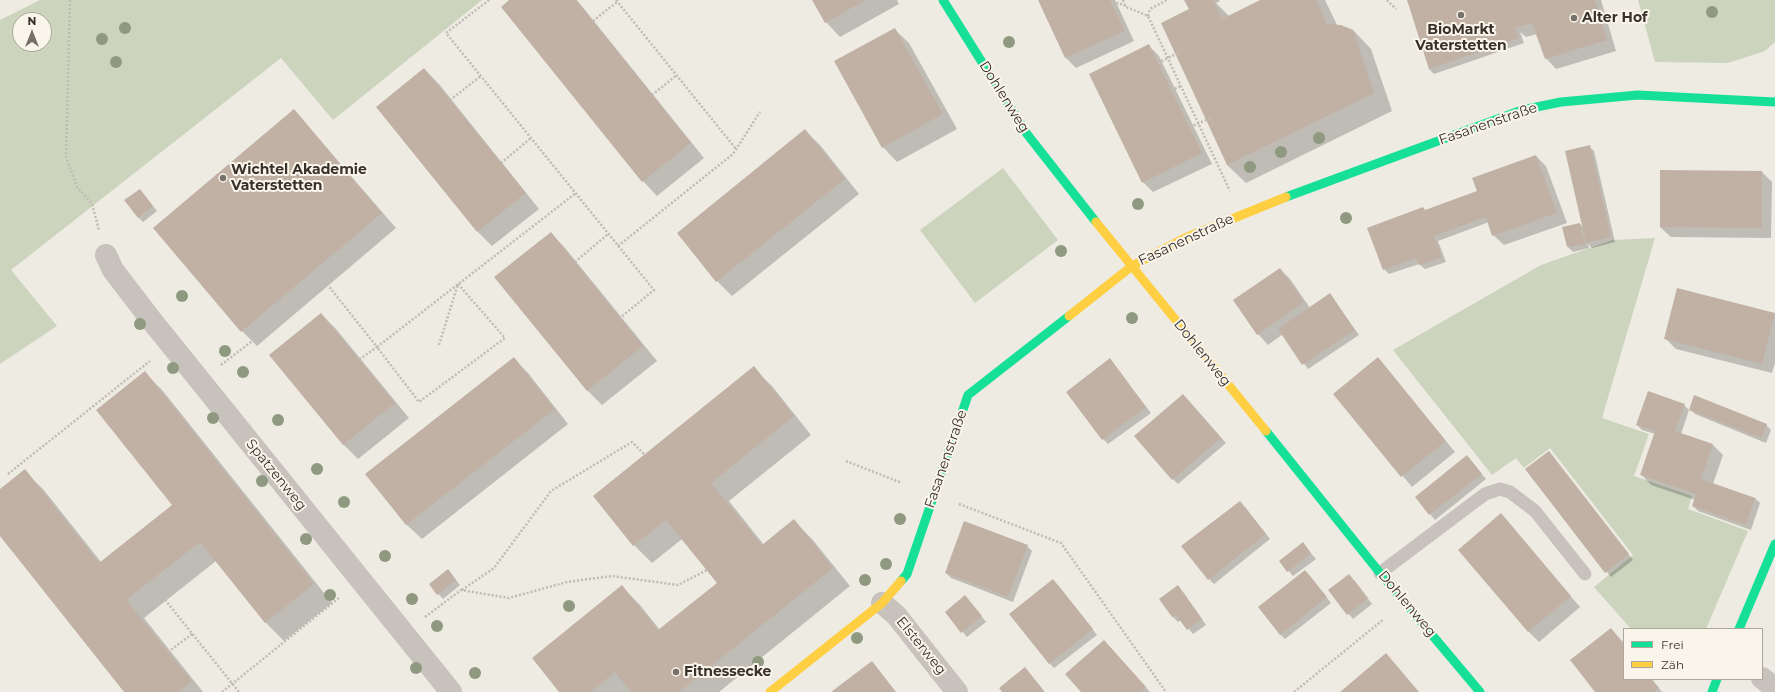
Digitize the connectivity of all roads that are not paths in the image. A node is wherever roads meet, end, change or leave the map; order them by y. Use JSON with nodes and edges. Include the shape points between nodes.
{"nodes":[{"id":1,"x":943,"y":0,"type":"edge"},
{"id":2,"x":1775,"y":102,"type":"edge"},
{"id":3,"x":106,"y":255,"type":"dead end"},
{"id":4,"x":1132,"y":266,"type":"junction"},
{"id":5,"x":1775,"y":544,"type":"edge"},
{"id":6,"x":1380,"y":572,"type":"junction"},
{"id":7,"x":1585,"y":574,"type":"dead end"},
{"id":8,"x":882,"y":603,"type":"junction"},
{"id":9,"x":1739,"y":628,"type":"edge"},
{"id":10,"x":1763,"y":679,"type":"edge"},
{"id":11,"x":1717,"y":680,"type":"edge"},
{"id":12,"x":1775,"y":688,"type":"edge"},
{"id":13,"x":451,"y":692,"type":"edge"},
{"id":14,"x":770,"y":692,"type":"edge"},
{"id":15,"x":957,"y":692,"type":"edge"},
{"id":16,"x":1480,"y":692,"type":"edge"},
{"id":17,"x":1712,"y":692,"type":"edge"}],
"edges":[{"from":1,"to":4,"type":"street","name":"Dohlenweg","via":[[1027,134]]},
{"from":2,"to":4,"type":"street","name":"Fasanenstraße","via":[[1638,95],[1561,102],[1522,110],[1241,215],[1185,238]]},
{"from":3,"to":13,"type":"street","name":"Spatzenweg","via":[[113,270],[171,344]]},
{"from":4,"to":6,"type":"street","name":"Dohlenweg"},
{"from":4,"to":8,"type":"street","name":"Fasanenstraße","via":[[968,395],[907,574]]},
{"from":5,"to":9,"type":"street"},
{"from":6,"to":7,"type":"lane","via":[[1485,494],[1500,489],[1510,492],[1535,511]]},
{"from":6,"to":16,"type":"street","name":"Dohlenweg"},
{"from":8,"to":14,"type":"street","name":"Fasanenstraße"},
{"from":8,"to":15,"type":"street","name":"Elsterweg","via":[[896,615]]},
{"from":10,"to":12,"type":"street"},
{"from":11,"to":17,"type":"street"}]}
